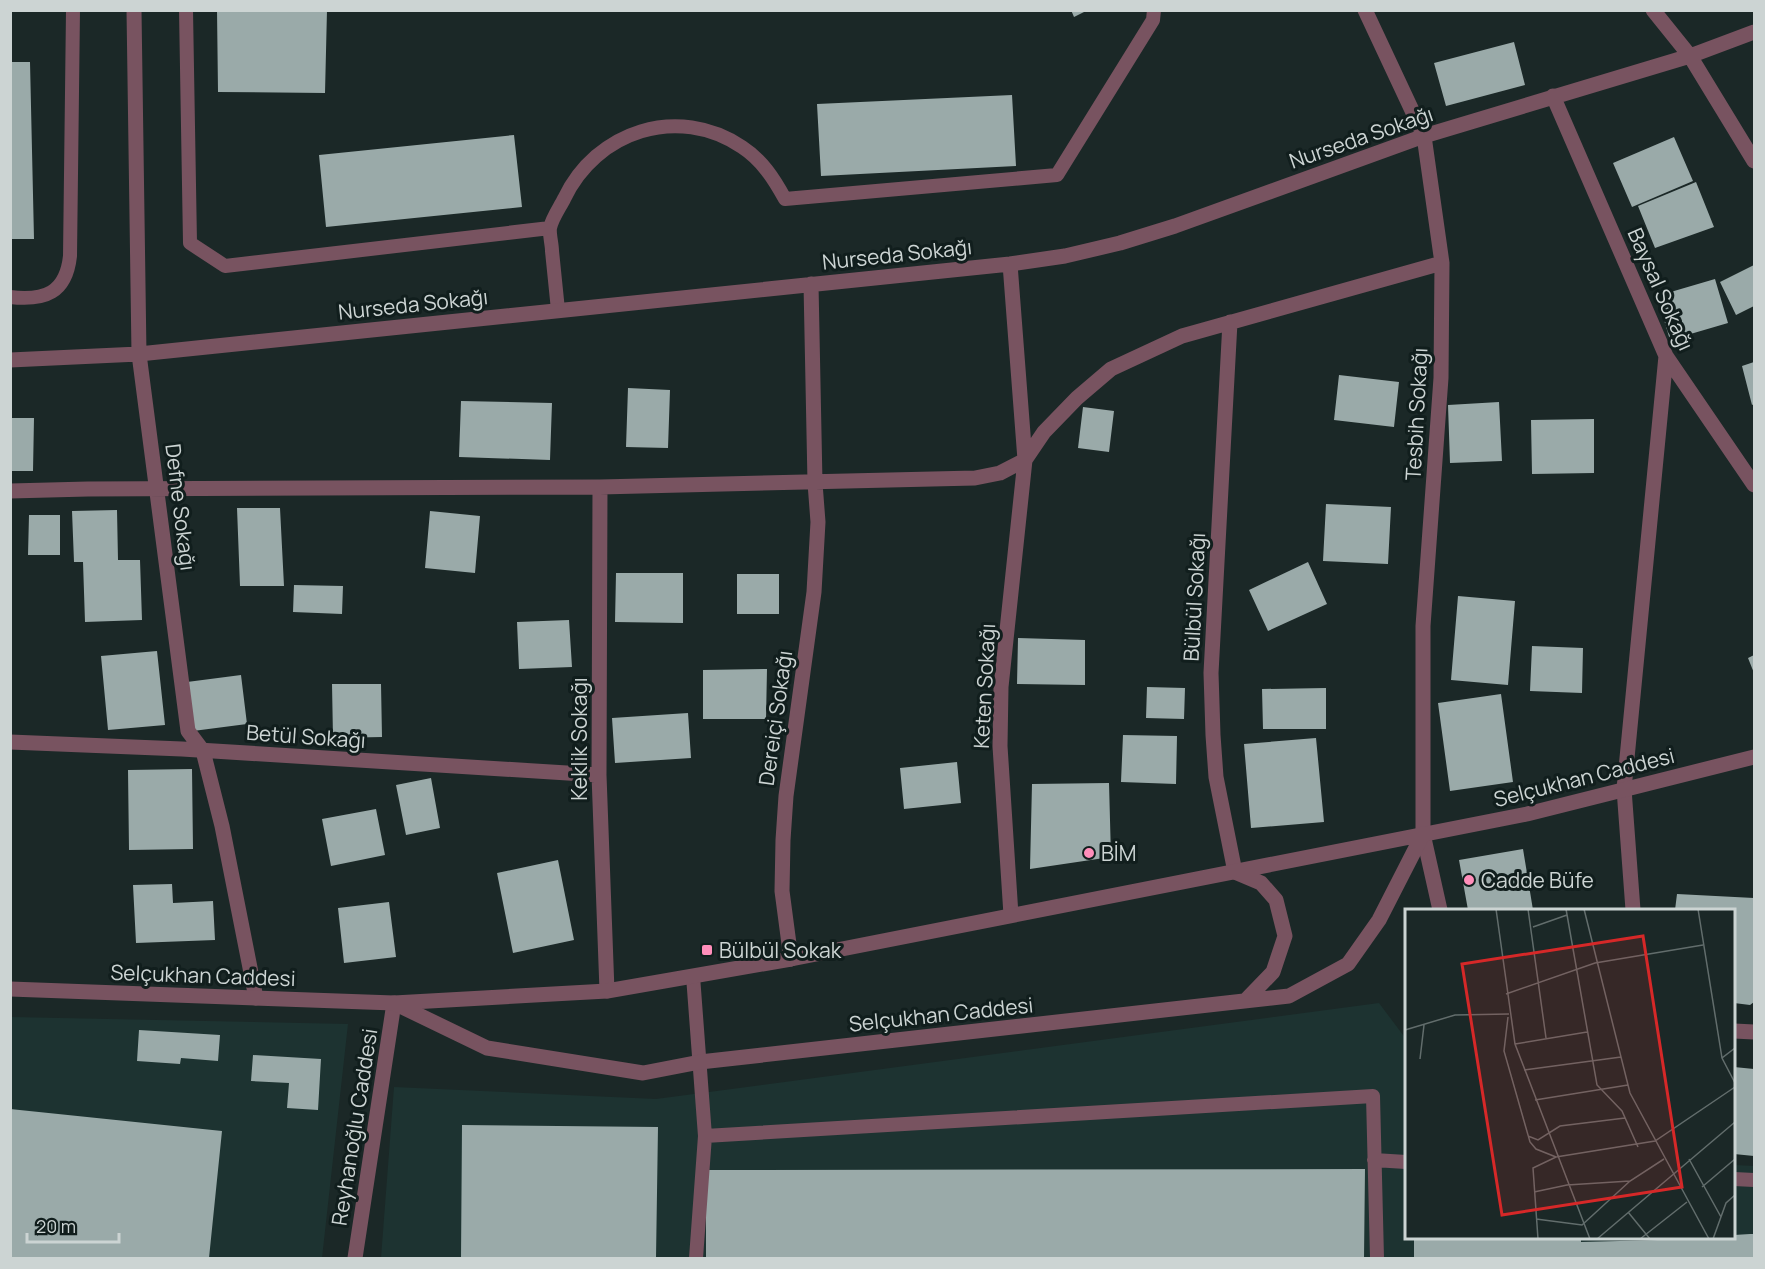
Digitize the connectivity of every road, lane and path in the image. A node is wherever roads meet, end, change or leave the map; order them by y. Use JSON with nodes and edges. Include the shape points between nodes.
{"nodes":[{"id":1,"x":73,"y":10,"type":"edge"},
{"id":2,"x":134,"y":10,"type":"edge"},
{"id":3,"x":186,"y":10,"type":"edge"},
{"id":4,"x":1154,"y":10,"type":"edge"},
{"id":5,"x":1365,"y":10,"type":"edge"},
{"id":6,"x":1653,"y":10,"type":"edge"},
{"id":7,"x":1755,"y":32,"type":"edge"},
{"id":8,"x":1690,"y":56,"type":"junction"},
{"id":9,"x":1553,"y":96,"type":"junction"},
{"id":10,"x":1424,"y":136,"type":"junction"},
{"id":11,"x":1755,"y":161,"type":"edge"},
{"id":12,"x":550,"y":228,"type":"junction"},
{"id":13,"x":1442,"y":263,"type":"junction"},
{"id":14,"x":1010,"y":264,"type":"junction"},
{"id":15,"x":811,"y":284,"type":"junction"},
{"id":16,"x":10,"y":297,"type":"edge"},
{"id":17,"x":558,"y":310,"type":"junction"},
{"id":18,"x":1230,"y":322,"type":"junction"},
{"id":19,"x":139,"y":354,"type":"junction"},
{"id":20,"x":1666,"y":356,"type":"junction"},
{"id":21,"x":10,"y":360,"type":"edge"},
{"id":22,"x":1025,"y":460,"type":"junction"},
{"id":23,"x":815,"y":483,"type":"junction"},
{"id":24,"x":1755,"y":485,"type":"edge"},
{"id":25,"x":600,"y":487,"type":"junction"},
{"id":26,"x":157,"y":489,"type":"junction"},
{"id":27,"x":10,"y":491,"type":"edge"},
{"id":28,"x":10,"y":742,"type":"edge"},
{"id":29,"x":203,"y":751,"type":"junction"},
{"id":30,"x":1755,"y":757,"type":"edge"},
{"id":31,"x":599,"y":775,"type":"junction"},
{"id":32,"x":1624,"y":789,"type":"junction"},
{"id":33,"x":1424,"y":834,"type":"junction"},
{"id":34,"x":1235,"y":872,"type":"junction"},
{"id":35,"x":1440,"y":909,"type":"edge"},
{"id":36,"x":1633,"y":909,"type":"edge"},
{"id":37,"x":1011,"y":915,"type":"junction"},
{"id":38,"x":791,"y":959,"type":"junction"},
{"id":39,"x":693,"y":976,"type":"junction"},
{"id":40,"x":10,"y":989,"type":"edge"},
{"id":41,"x":607,"y":990,"type":"junction"},
{"id":42,"x":256,"y":998,"type":"junction"},
{"id":43,"x":1245,"y":1001,"type":"junction"},
{"id":44,"x":394,"y":1003,"type":"junction"},
{"id":45,"x":1735,"y":1031,"type":"edge"},
{"id":46,"x":1755,"y":1032,"type":"edge"},
{"id":47,"x":700,"y":1062,"type":"junction"},
{"id":48,"x":705,"y":1136,"type":"junction"},
{"id":49,"x":1374,"y":1160,"type":"junction"},
{"id":50,"x":1405,"y":1162,"type":"edge"},
{"id":51,"x":1735,"y":1179,"type":"edge"},
{"id":52,"x":1755,"y":1180,"type":"edge"},
{"id":53,"x":355,"y":1258,"type":"edge"},
{"id":54,"x":696,"y":1258,"type":"edge"},
{"id":55,"x":1377,"y":1258,"type":"edge"}],
"edges":[{"from":1,"to":16,"type":"lane","via":[[69,269],[63,282],[47,296]]},
{"from":2,"to":19,"type":"street","name":"Defne Sokağı"},
{"from":3,"to":12,"type":"lane","via":[[190,243],[225,266]]},
{"from":4,"to":12,"type":"lane","via":[[1153,20],[1057,175],[785,199],[772,176],[742,147],[703,130],[661,127],[639,131],[600,151],[571,184]]},
{"from":5,"to":10,"type":"street","name":"Tesbih Sokağı"},
{"from":6,"to":8,"type":"street"},
{"from":7,"to":8,"type":"street","name":"Nurseda Sokağı"},
{"from":8,"to":9,"type":"street","name":"Nurseda Sokağı"},
{"from":8,"to":11,"type":"street"},
{"from":9,"to":10,"type":"street","name":"Nurseda Sokağı"},
{"from":9,"to":20,"type":"street","name":"Baysal Sokağı"},
{"from":10,"to":13,"type":"street","name":"Tesbih Sokağı"},
{"from":10,"to":14,"type":"street","name":"Nurseda Sokağı","via":[[1175,226],[1065,256]]},
{"from":12,"to":17,"type":"lane"},
{"from":13,"to":18,"type":"street"},
{"from":13,"to":33,"type":"street","name":"Tesbih Sokağı","via":[[1441,378],[1424,626]]},
{"from":14,"to":15,"type":"street","name":"Nurseda Sokağı"},
{"from":14,"to":22,"type":"street","name":"Keten Sokağı"},
{"from":15,"to":17,"type":"street","name":"Nurseda Sokağı"},
{"from":15,"to":23,"type":"street","name":"Dereiçi Sokağı"},
{"from":17,"to":19,"type":"street","name":"Nurseda Sokağı"},
{"from":18,"to":22,"type":"street","via":[[1182,336],[1111,369],[1044,432]]},
{"from":18,"to":34,"type":"street","name":"Bülbül Sokağı","via":[[1211,673],[1216,777]]},
{"from":19,"to":21,"type":"street","name":"Nurseda Sokağı"},
{"from":19,"to":26,"type":"street","name":"Defne Sokağı"},
{"from":20,"to":24,"type":"street","name":"Baysal Sokağı"},
{"from":20,"to":32,"type":"street"},
{"from":22,"to":23,"type":"street","via":[[1000,473],[975,478]]},
{"from":22,"to":37,"type":"street","name":"Keten Sokağı","via":[[1001,687],[1000,746]]},
{"from":23,"to":25,"type":"street"},
{"from":23,"to":38,"type":"street","name":"Dereiçi Sokağı","via":[[818,522],[814,592],[789,766],[783,840],[782,891]]},
{"from":25,"to":26,"type":"street"},
{"from":25,"to":31,"type":"street","name":"Keklik Sokağı"},
{"from":26,"to":27,"type":"street"},
{"from":26,"to":29,"type":"street","name":"Defne Sokağı","via":[[188,731]]},
{"from":28,"to":29,"type":"street","name":"Betül Sokağı"},
{"from":29,"to":31,"type":"street","name":"Betül Sokağı"},
{"from":29,"to":42,"type":"street","name":"Defne Sokağı"},
{"from":30,"to":32,"type":"street","name":"Selçukhan Caddesi"},
{"from":31,"to":41,"type":"street","name":"Keklik Sokağı"},
{"from":32,"to":33,"type":"street","name":"Selçukhan Caddesi","via":[[1527,814]]},
{"from":32,"to":36,"type":"street"},
{"from":33,"to":34,"type":"street","name":"Selçukhan Caddesi"},
{"from":33,"to":35,"type":"street","name":"Tesbih Sokağı"},
{"from":33,"to":43,"type":"street","name":"Selçukhan Caddesi","via":[[1378,920],[1348,964],[1289,996]]},
{"from":34,"to":37,"type":"street","name":"Selçukhan Caddesi"},
{"from":34,"to":43,"type":"street","via":[[1261,883],[1276,900],[1285,936],[1273,972]]},
{"from":37,"to":38,"type":"street","name":"Selçukhan Caddesi"},
{"from":38,"to":39,"type":"street","name":"Selçukhan Caddesi"},
{"from":39,"to":41,"type":"street","name":"Selçukhan Caddesi"},
{"from":39,"to":47,"type":"lane"},
{"from":40,"to":42,"type":"street","name":"Selçukhan Caddesi"},
{"from":41,"to":44,"type":"street","name":"Selçukhan Caddesi"},
{"from":42,"to":44,"type":"street","name":"Selçukhan Caddesi"},
{"from":43,"to":47,"type":"street","name":"Selçukhan Caddesi"},
{"from":44,"to":47,"type":"street","name":"Selçukhan Caddesi","via":[[487,1048],[643,1073]]},
{"from":44,"to":53,"type":"street","name":"Reyhanoğlu Caddesi"},
{"from":45,"to":46,"type":"street"},
{"from":47,"to":48,"type":"lane"},
{"from":48,"to":49,"type":"lane","via":[[1373,1096]]},
{"from":48,"to":54,"type":"lane"},
{"from":49,"to":50,"type":"lane"},
{"from":49,"to":55,"type":"lane"},
{"from":51,"to":52,"type":"lane"}]}
